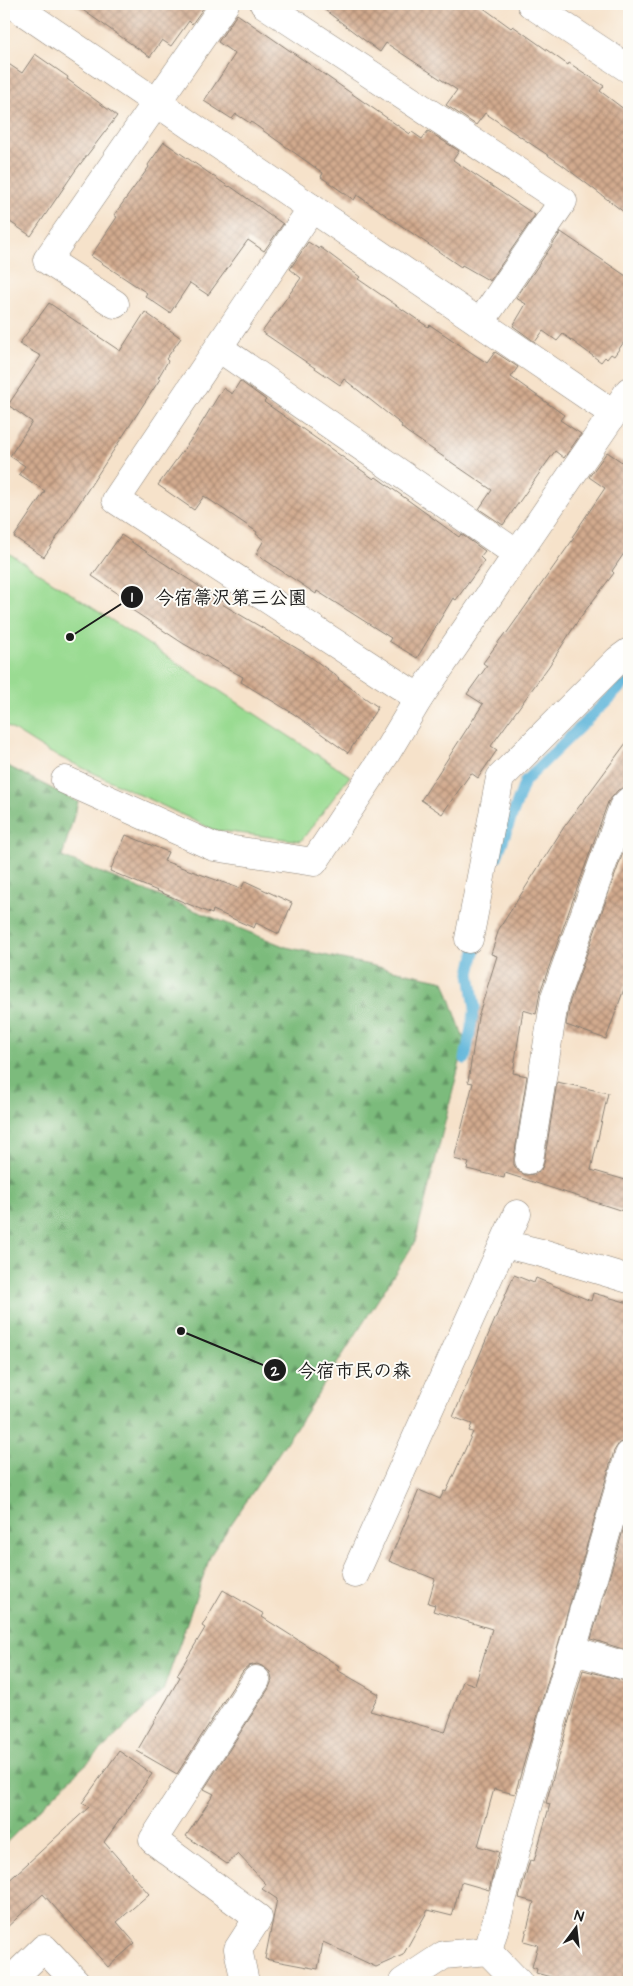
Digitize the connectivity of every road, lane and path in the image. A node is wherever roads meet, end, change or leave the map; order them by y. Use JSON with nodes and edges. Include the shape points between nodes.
{"nodes":[{"id":1,"x":12,"y":4,"type":"edge"},
{"id":2,"x":225,"y":4,"type":"edge"},
{"id":3,"x":264,"y":4,"type":"edge"},
{"id":4,"x":531,"y":4,"type":"edge"},
{"id":5,"x":629,"y":69,"type":"edge"},
{"id":6,"x":157,"y":102,"type":"junction"},
{"id":7,"x":312,"y":208,"type":"junction"},
{"id":8,"x":115,"y":304,"type":"dead end"},
{"id":9,"x":480,"y":323,"type":"junction"},
{"id":10,"x":219,"y":348,"type":"junction"},
{"id":11,"x":629,"y":391,"type":"edge"},
{"id":12,"x":614,"y":414,"type":"junction"},
{"id":13,"x":517,"y":554,"type":"junction"},
{"id":14,"x":629,"y":652,"type":"edge"},
{"id":15,"x":419,"y":698,"type":"junction"},
{"id":16,"x":65,"y":780,"type":"dead end"},
{"id":17,"x":629,"y":801,"type":"edge"},
{"id":18,"x":469,"y":939,"type":"dead end"},
{"id":19,"x":529,"y":1160,"type":"dead end"},
{"id":20,"x":517,"y":1214,"type":"dead end"},
{"id":21,"x":504,"y":1244,"type":"junction"},
{"id":22,"x":618,"y":1276,"type":"edge"},
{"id":23,"x":629,"y":1455,"type":"edge"},
{"id":24,"x":355,"y":1574,"type":"dead end"},
{"id":25,"x":572,"y":1650,"type":"junction"},
{"id":26,"x":629,"y":1666,"type":"edge"},
{"id":27,"x":256,"y":1680,"type":"dead end"},
{"id":28,"x":488,"y":1951,"type":"junction"},
{"id":29,"x":10,"y":1982,"type":"edge"},
{"id":30,"x":76,"y":1982,"type":"edge"},
{"id":31,"x":245,"y":1982,"type":"edge"},
{"id":32,"x":406,"y":1982,"type":"edge"},
{"id":33,"x":518,"y":1982,"type":"edge"}],
"edges":[{"from":1,"to":6,"type":"street"},
{"from":2,"to":6,"type":"street"},
{"from":3,"to":9,"type":"street","via":[[563,201]]},
{"from":4,"to":5,"type":"street"},
{"from":6,"to":7,"type":"street"},
{"from":6,"to":8,"type":"street","via":[[47,260]]},
{"from":7,"to":9,"type":"street"},
{"from":7,"to":10,"type":"street"},
{"from":9,"to":12,"type":"street"},
{"from":10,"to":13,"type":"street"},
{"from":10,"to":15,"type":"street","via":[[116,500]]},
{"from":11,"to":12,"type":"street"},
{"from":12,"to":13,"type":"street"},
{"from":13,"to":15,"type":"street"},
{"from":14,"to":18,"type":"street","via":[[500,778]]},
{"from":15,"to":16,"type":"street","via":[[314,862],[214,847]]},
{"from":17,"to":19,"type":"street","via":[[623,807],[555,997]]},
{"from":20,"to":21,"type":"street"},
{"from":21,"to":22,"type":"street"},
{"from":21,"to":24,"type":"street"},
{"from":23,"to":25,"type":"street"},
{"from":25,"to":26,"type":"street"},
{"from":25,"to":28,"type":"street"},
{"from":27,"to":31,"type":"street","via":[[153,1840],[258,1918],[238,1949]]},
{"from":28,"to":32,"type":"street","via":[[444,1955]]},
{"from":28,"to":33,"type":"street"},
{"from":29,"to":30,"type":"street","via":[[44,1948]]}]}
